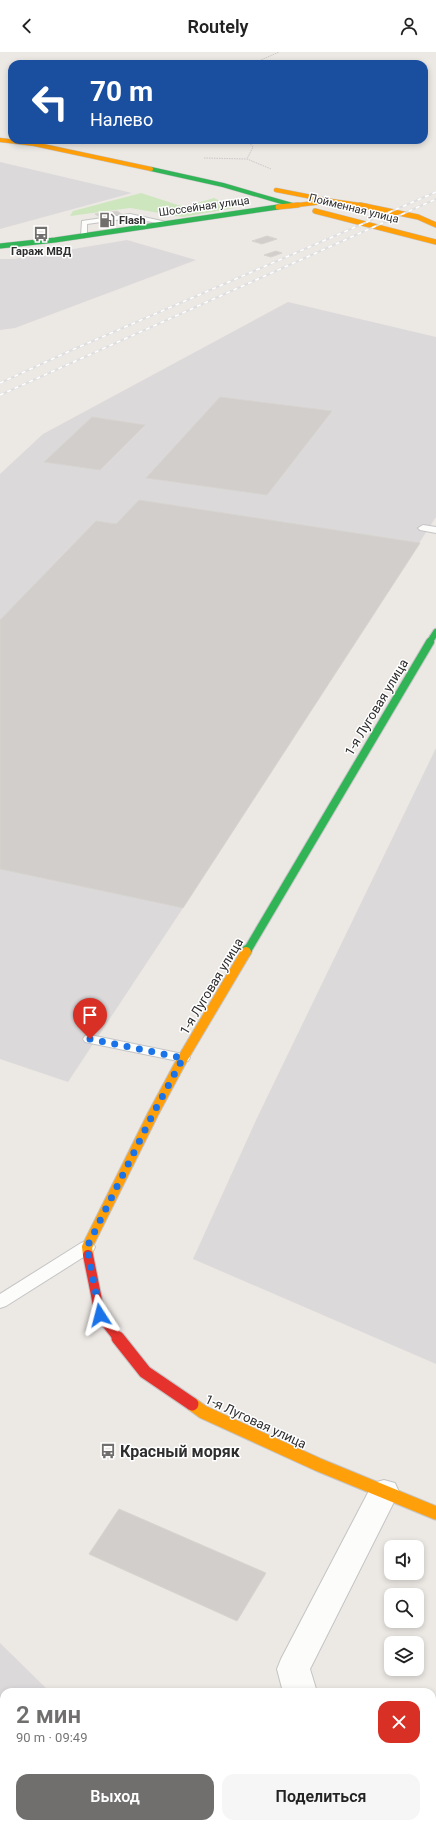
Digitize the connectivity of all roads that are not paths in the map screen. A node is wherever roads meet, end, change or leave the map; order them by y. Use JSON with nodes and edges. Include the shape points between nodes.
{"nodes":[{"id":1,"x":34,"y":144,"type":"edge"},
{"id":2,"x":58,"y":144,"type":"edge"},
{"id":3,"x":290,"y":193,"type":"junction"},
{"id":4,"x":332,"y":201,"type":"junction"},
{"id":5,"x":292,"y":205,"type":"junction"},
{"id":6,"x":168,"y":223,"type":"junction"},
{"id":7,"x":436,"y":225,"type":"edge"},
{"id":8,"x":84,"y":236,"type":"junction"},
{"id":9,"x":436,"y":242,"type":"edge"},
{"id":10,"x":0,"y":246,"type":"edge"},
{"id":11,"x":423,"y":528,"type":"dead end"},
{"id":12,"x":436,"y":530,"type":"edge"},
{"id":13,"x":436,"y":632,"type":"edge"},
{"id":14,"x":90,"y":1039,"type":"dead end"},
{"id":15,"x":183,"y":1058,"type":"junction"},
{"id":16,"x":87,"y":1247,"type":"junction"},
{"id":17,"x":0,"y":1302,"type":"edge"},
{"id":18,"x":384,"y":1492,"type":"junction"},
{"id":19,"x":436,"y":1514,"type":"edge"},
{"id":20,"x":299,"y":1688,"type":"edge"}],
"edges":[{"from":1,"to":5,"type":"main road","via":[[208,182]]},
{"from":2,"to":3,"type":"main road"},
{"from":3,"to":4,"type":"main road"},
{"from":3,"to":5,"type":"main road"},
{"from":4,"to":5,"type":"main road","name":"Пойменная улица"},
{"from":4,"to":7,"type":"main road","name":"Пойменная улица","via":[[418,217]]},
{"from":5,"to":6,"type":"main road","name":"Шоссейная улица"},
{"from":5,"to":9,"type":"main road","name":"Пойменная улица"},
{"from":6,"to":8,"type":"main road","name":"Шоссейная улица"},
{"from":6,"to":8,"type":"lane","via":[[130,216],[84,222]]},
{"from":8,"to":10,"type":"main road","name":"Шоссейная улица"},
{"from":11,"to":12,"type":"lane"},
{"from":13,"to":15,"type":"main road","name":"1-я Луговая улица"},
{"from":14,"to":15,"type":"lane"},
{"from":15,"to":16,"type":"main road","name":"1-я Луговая улица"},
{"from":16,"to":17,"type":"lane"},
{"from":16,"to":18,"type":"main road","name":"1-я Луговая улица","via":[[100,1315],[145,1372],[203,1412]]},
{"from":18,"to":19,"type":"main road","name":"1-я Луговая улица"},
{"from":18,"to":20,"type":"street","via":[[294,1669]]}]}
